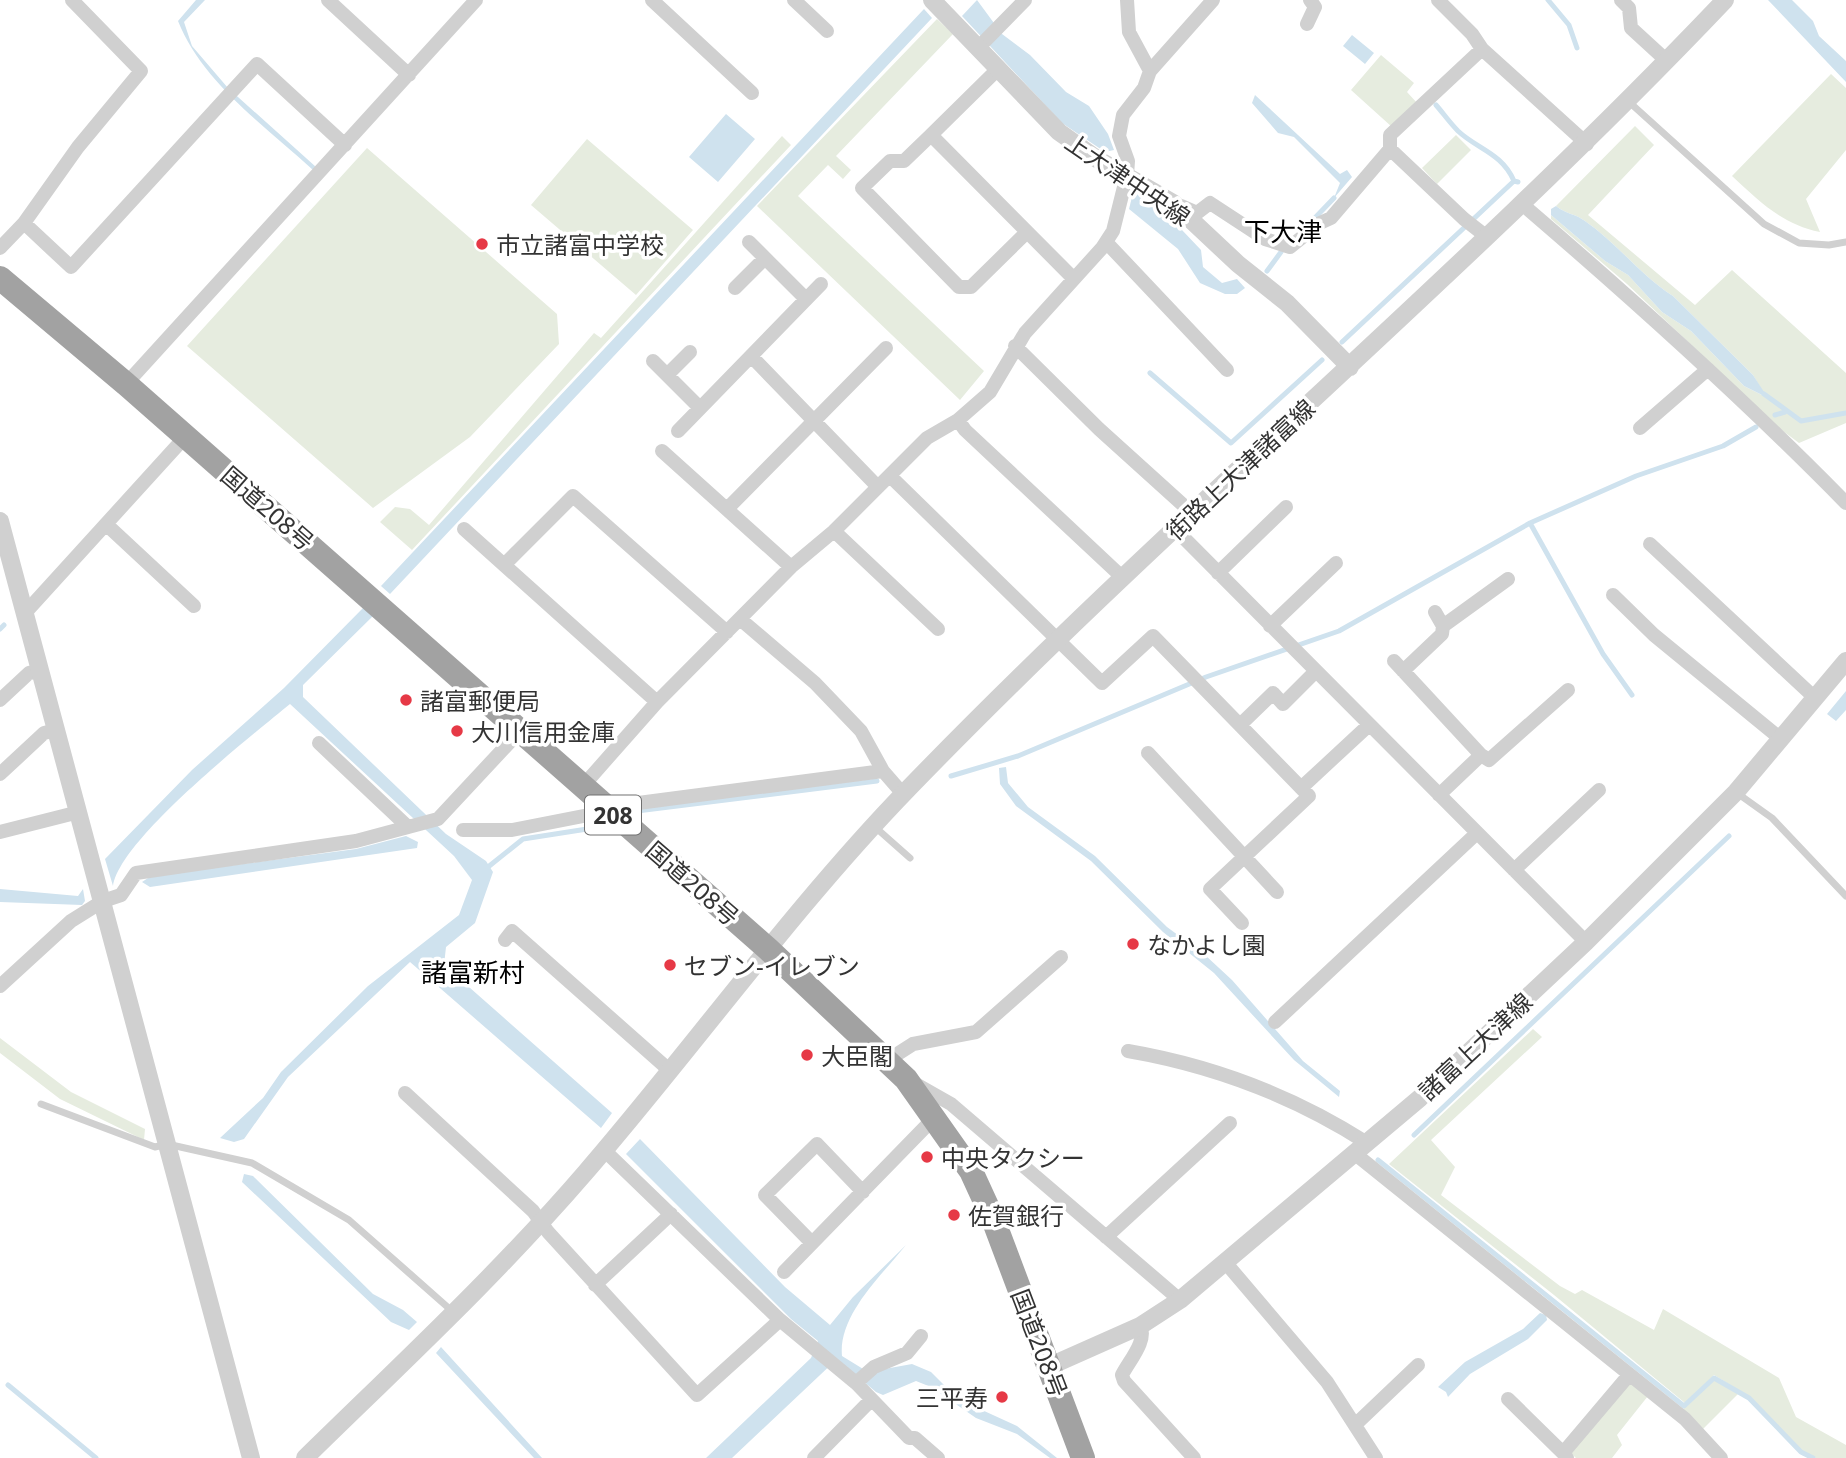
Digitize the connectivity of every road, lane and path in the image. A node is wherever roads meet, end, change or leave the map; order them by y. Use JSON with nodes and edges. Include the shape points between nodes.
{"nodes":[{"id":1,"x":328,"y":0,"type":"edge"},
{"id":2,"x":652,"y":0,"type":"edge"},
{"id":3,"x":794,"y":0,"type":"edge"},
{"id":4,"x":1025,"y":0,"type":"edge"},
{"id":5,"x":1127,"y":0,"type":"edge"},
{"id":6,"x":1213,"y":0,"type":"edge"},
{"id":7,"x":1310,"y":0,"type":"edge"},
{"id":8,"x":1437,"y":0,"type":"edge"},
{"id":9,"x":1621,"y":0,"type":"edge"},
{"id":10,"x":1725,"y":0,"type":"edge"},
{"id":11,"x":75,"y":1,"type":"edge"},
{"id":12,"x":474,"y":1,"type":"edge"},
{"id":13,"x":938,"y":6,"type":"edge"},
{"id":14,"x":1307,"y":24,"type":"dead end"},
{"id":15,"x":827,"y":31,"type":"dead end"},
{"id":16,"x":977,"y":49,"type":"junction"},
{"id":17,"x":1482,"y":49,"type":"junction"},
{"id":18,"x":1667,"y":61,"type":"junction"},
{"id":19,"x":997,"y":70,"type":"junction"},
{"id":20,"x":1150,"y":71,"type":"junction"},
{"id":21,"x":409,"y":75,"type":"junction"},
{"id":22,"x":752,"y":93,"type":"dead end"},
{"id":23,"x":1628,"y":101,"type":"junction"},
{"id":24,"x":931,"y":135,"type":"junction"},
{"id":25,"x":1587,"y":144,"type":"junction"},
{"id":26,"x":345,"y":145,"type":"junction"},
{"id":27,"x":1390,"y":149,"type":"junction"},
{"id":28,"x":1128,"y":175,"type":"junction"},
{"id":29,"x":1173,"y":203,"type":"junction"},
{"id":30,"x":1522,"y":204,"type":"junction"},
{"id":31,"x":24,"y":223,"type":"junction"},
{"id":32,"x":1475,"y":227,"type":"junction"},
{"id":33,"x":1027,"y":232,"type":"junction"},
{"id":34,"x":1106,"y":242,"type":"junction"},
{"id":35,"x":1846,"y":242,"type":"edge"},
{"id":36,"x":749,"y":243,"type":"dead end"},
{"id":37,"x":0,"y":248,"type":"edge"},
{"id":38,"x":765,"y":258,"type":"junction"},
{"id":39,"x":0,"y":278,"type":"edge"},
{"id":40,"x":1074,"y":279,"type":"junction"},
{"id":41,"x":821,"y":284,"type":"dead end"},
{"id":42,"x":736,"y":288,"type":"dead end"},
{"id":43,"x":806,"y":299,"type":"junction"},
{"id":44,"x":1015,"y":346,"type":"junction"},
{"id":45,"x":886,"y":348,"type":"dead end"},
{"id":46,"x":690,"y":352,"type":"dead end"},
{"id":47,"x":751,"y":356,"type":"junction"},
{"id":48,"x":653,"y":361,"type":"dead end"},
{"id":49,"x":1350,"y":367,"type":"junction"},
{"id":50,"x":1708,"y":369,"type":"junction"},
{"id":51,"x":1227,"y":370,"type":"dead end"},
{"id":52,"x":667,"y":375,"type":"junction"},
{"id":53,"x":126,"y":384,"type":"junction"},
{"id":54,"x":700,"y":408,"type":"junction"},
{"id":55,"x":958,"y":420,"type":"junction"},
{"id":56,"x":814,"y":421,"type":"junction"},
{"id":57,"x":1640,"y":428,"type":"dead end"},
{"id":58,"x":678,"y":430,"type":"dead end"},
{"id":59,"x":186,"y":436,"type":"junction"},
{"id":60,"x":662,"y":451,"type":"dead end"},
{"id":61,"x":890,"y":476,"type":"junction"},
{"id":62,"x":878,"y":487,"type":"junction"},
{"id":63,"x":1846,"y":503,"type":"edge"},
{"id":64,"x":1286,"y":507,"type":"dead end"},
{"id":65,"x":727,"y":509,"type":"junction"},
{"id":66,"x":1193,"y":514,"type":"junction"},
{"id":67,"x":0,"y":521,"type":"edge"},
{"id":68,"x":108,"y":526,"type":"junction"},
{"id":69,"x":464,"y":528,"type":"dead end"},
{"id":70,"x":1175,"y":529,"type":"junction"},
{"id":71,"x":834,"y":531,"type":"junction"},
{"id":72,"x":1650,"y":544,"type":"dead end"},
{"id":73,"x":1336,"y":563,"type":"dead end"},
{"id":74,"x":504,"y":565,"type":"junction"},
{"id":75,"x":791,"y":567,"type":"junction"},
{"id":76,"x":1218,"y":573,"type":"junction"},
{"id":77,"x":1122,"y":577,"type":"junction"},
{"id":78,"x":1508,"y":579,"type":"dead end"},
{"id":79,"x":1613,"y":595,"type":"dead end"},
{"id":80,"x":194,"y":606,"type":"dead end"},
{"id":81,"x":1435,"y":612,"type":"dead end"},
{"id":82,"x":24,"y":613,"type":"junction"},
{"id":83,"x":740,"y":620,"type":"junction"},
{"id":84,"x":1270,"y":626,"type":"junction"},
{"id":85,"x":1443,"y":626,"type":"junction"},
{"id":86,"x":939,"y":629,"type":"dead end"},
{"id":87,"x":727,"y":632,"type":"junction"},
{"id":88,"x":1057,"y":637,"type":"junction"},
{"id":89,"x":1846,"y":661,"type":"edge"},
{"id":90,"x":40,"y":671,"type":"junction"},
{"id":91,"x":1315,"y":672,"type":"junction"},
{"id":92,"x":1568,"y":690,"type":"dead end"},
{"id":93,"x":1815,"y":698,"type":"junction"},
{"id":94,"x":0,"y":700,"type":"edge"},
{"id":95,"x":657,"y":702,"type":"junction"},
{"id":96,"x":1240,"y":725,"type":"junction"},
{"id":97,"x":1369,"y":725,"type":"junction"},
{"id":98,"x":56,"y":730,"type":"junction"},
{"id":99,"x":520,"y":731,"type":"junction"},
{"id":100,"x":1781,"y":738,"type":"junction"},
{"id":101,"x":319,"y":743,"type":"dead end"},
{"id":102,"x":1148,"y":753,"type":"dead end"},
{"id":103,"x":1480,"y":755,"type":"junction"},
{"id":104,"x":883,"y":771,"type":"junction"},
{"id":105,"x":0,"y":774,"type":"edge"},
{"id":106,"x":582,"y":787,"type":"junction"},
{"id":107,"x":1301,"y":788,"type":"junction"},
{"id":108,"x":1599,"y":790,"type":"dead end"},
{"id":109,"x":1736,"y":792,"type":"junction"},
{"id":110,"x":903,"y":794,"type":"junction"},
{"id":111,"x":1439,"y":794,"type":"junction"},
{"id":112,"x":610,"y":811,"type":"junction"},
{"id":113,"x":79,"y":813,"type":"junction"},
{"id":114,"x":874,"y":826,"type":"junction"},
{"id":115,"x":411,"y":827,"type":"junction"},
{"id":116,"x":463,"y":830,"type":"dead end"},
{"id":117,"x":0,"y":832,"type":"edge"},
{"id":118,"x":1477,"y":833,"type":"junction"},
{"id":119,"x":1245,"y":857,"type":"junction"},
{"id":120,"x":910,"y":858,"type":"dead end"},
{"id":121,"x":1514,"y":870,"type":"junction"},
{"id":122,"x":1277,"y":892,"type":"dead end"},
{"id":123,"x":1846,"y":896,"type":"edge"},
{"id":124,"x":103,"y":901,"type":"junction"},
{"id":125,"x":1242,"y":923,"type":"dead end"},
{"id":126,"x":505,"y":940,"type":"dead end"},
{"id":127,"x":1586,"y":942,"type":"junction"},
{"id":128,"x":768,"y":949,"type":"junction"},
{"id":129,"x":1061,"y":957,"type":"dead end"},
{"id":130,"x":0,"y":986,"type":"edge"},
{"id":131,"x":1275,"y":1022,"type":"dead end"},
{"id":132,"x":1128,"y":1051,"type":"dead end"},
{"id":133,"x":888,"y":1060,"type":"junction"},
{"id":134,"x":668,"y":1069,"type":"junction"},
{"id":135,"x":906,"y":1079,"type":"junction"},
{"id":136,"x":405,"y":1093,"type":"dead end"},
{"id":137,"x":41,"y":1104,"type":"dead end"},
{"id":138,"x":935,"y":1117,"type":"junction"},
{"id":139,"x":1230,"y":1123,"type":"dead end"},
{"id":140,"x":167,"y":1144,"type":"junction"},
{"id":141,"x":1361,"y":1148,"type":"junction"},
{"id":142,"x":604,"y":1150,"type":"junction"},
{"id":143,"x":863,"y":1192,"type":"junction"},
{"id":144,"x":671,"y":1214,"type":"junction"},
{"id":145,"x":541,"y":1223,"type":"junction"},
{"id":146,"x":1106,"y":1237,"type":"junction"},
{"id":147,"x":812,"y":1243,"type":"junction"},
{"id":148,"x":1225,"y":1262,"type":"junction"},
{"id":149,"x":784,"y":1272,"type":"dead end"},
{"id":150,"x":595,"y":1285,"type":"junction"},
{"id":151,"x":1180,"y":1300,"type":"junction"},
{"id":152,"x":452,"y":1311,"type":"junction"},
{"id":153,"x":780,"y":1320,"type":"junction"},
{"id":154,"x":1140,"y":1326,"type":"junction"},
{"id":155,"x":921,"y":1336,"type":"dead end"},
{"id":156,"x":1418,"y":1365,"type":"dead end"},
{"id":157,"x":1050,"y":1366,"type":"junction"},
{"id":158,"x":1629,"y":1375,"type":"junction"},
{"id":159,"x":856,"y":1383,"type":"junction"},
{"id":160,"x":1508,"y":1399,"type":"dead end"},
{"id":161,"x":870,"y":1401,"type":"junction"},
{"id":162,"x":1356,"y":1424,"type":"junction"},
{"id":163,"x":1565,"y":1456,"type":"edge"},
{"id":164,"x":251,"y":1458,"type":"edge"},
{"id":165,"x":305,"y":1458,"type":"edge"},
{"id":166,"x":814,"y":1458,"type":"edge"},
{"id":167,"x":938,"y":1458,"type":"edge"},
{"id":168,"x":1083,"y":1458,"type":"edge"},
{"id":169,"x":1194,"y":1458,"type":"edge"},
{"id":170,"x":1376,"y":1458,"type":"edge"},
{"id":171,"x":1721,"y":1458,"type":"edge"}],
"edges":[{"from":1,"to":21,"type":"street"},
{"from":2,"to":22,"type":"street"},
{"from":3,"to":15,"type":"street"},
{"from":4,"to":16,"type":"street"},
{"from":5,"to":20,"type":"street","via":[[1129,32]]},
{"from":6,"to":20,"type":"street"},
{"from":7,"to":14,"type":"street","via":[[1315,7]]},
{"from":8,"to":17,"type":"street"},
{"from":9,"to":18,"type":"street","via":[[1629,8],[1631,28]]},
{"from":10,"to":18,"type":"street","name":"街路上大津諸富線"},
{"from":11,"to":31,"type":"street","via":[[141,71],[78,147]]},
{"from":12,"to":21,"type":"street"},
{"from":13,"to":16,"type":"street","name":"上大津中央線"},
{"from":16,"to":19,"type":"street","name":"上大津中央線"},
{"from":17,"to":25,"type":"street"},
{"from":17,"to":27,"type":"street","via":[[1390,135]]},
{"from":18,"to":23,"type":"street","name":"街路上大津諸富線"},
{"from":19,"to":24,"type":"street"},
{"from":19,"to":28,"type":"street","name":"上大津中央線","via":[[1059,132]]},
{"from":20,"to":28,"type":"street","via":[[1144,88],[1123,115],[1119,136]]},
{"from":21,"to":26,"type":"street"},
{"from":23,"to":25,"type":"street","name":"街路上大津諸富線"},
{"from":23,"to":35,"type":"lane","via":[[1764,224],[1799,243]]},
{"from":24,"to":33,"type":"street"},
{"from":24,"to":33,"type":"street","via":[[904,161],[890,161],[862,188],[959,287],[971,287]]},
{"from":25,"to":30,"type":"street","name":"街路上大津諸富線"},
{"from":26,"to":31,"type":"street","via":[[257,64],[71,267]]},
{"from":26,"to":53,"type":"street"},
{"from":27,"to":29,"type":"street","via":[[1331,218],[1290,247],[1265,239],[1210,203],[1197,213]]},
{"from":27,"to":32,"type":"street"},
{"from":28,"to":29,"type":"street","name":"上大津中央線"},
{"from":28,"to":34,"type":"street"},
{"from":29,"to":49,"type":"street","name":"上大津中央線","via":[[1287,303]]},
{"from":30,"to":32,"type":"street","name":"街路上大津諸富線"},
{"from":30,"to":50,"type":"street"},
{"from":31,"to":37,"type":"street"},
{"from":32,"to":49,"type":"street","name":"街路上大津諸富線"},
{"from":33,"to":40,"type":"street"},
{"from":34,"to":40,"type":"street"},
{"from":34,"to":51,"type":"street"},
{"from":36,"to":38,"type":"street"},
{"from":38,"to":42,"type":"street"},
{"from":38,"to":43,"type":"street"},
{"from":39,"to":53,"type":"highway","name":"国道208号","number":"208"},
{"from":40,"to":44,"type":"street"},
{"from":41,"to":43,"type":"street"},
{"from":43,"to":47,"type":"street"},
{"from":44,"to":55,"type":"street","via":[[990,392]]},
{"from":44,"to":66,"type":"street"},
{"from":45,"to":56,"type":"street"},
{"from":46,"to":52,"type":"street"},
{"from":47,"to":54,"type":"street"},
{"from":47,"to":56,"type":"street"},
{"from":48,"to":52,"type":"street"},
{"from":49,"to":66,"type":"street","name":"街路上大津諸富線"},
{"from":50,"to":57,"type":"street"},
{"from":50,"to":63,"type":"street"},
{"from":52,"to":54,"type":"street"},
{"from":53,"to":59,"type":"highway","name":"国道208号","number":"208"},
{"from":54,"to":58,"type":"street"},
{"from":55,"to":61,"type":"street","via":[[927,439]]},
{"from":55,"to":77,"type":"street"},
{"from":56,"to":62,"type":"street"},
{"from":56,"to":65,"type":"street"},
{"from":59,"to":68,"type":"street"},
{"from":59,"to":99,"type":"highway","name":"国道208号","number":"208"},
{"from":60,"to":65,"type":"street"},
{"from":61,"to":62,"type":"street"},
{"from":61,"to":88,"type":"street"},
{"from":62,"to":71,"type":"street"},
{"from":64,"to":76,"type":"street"},
{"from":65,"to":75,"type":"street"},
{"from":66,"to":70,"type":"street","name":"街路上大津諸富線"},
{"from":67,"to":82,"type":"street"},
{"from":68,"to":80,"type":"street"},
{"from":68,"to":82,"type":"street"},
{"from":69,"to":74,"type":"street"},
{"from":70,"to":76,"type":"street"},
{"from":70,"to":77,"type":"street","name":"街路上大津諸富線"},
{"from":71,"to":75,"type":"street"},
{"from":71,"to":86,"type":"street"},
{"from":72,"to":93,"type":"street"},
{"from":73,"to":84,"type":"street"},
{"from":74,"to":87,"type":"street","via":[[573,496]]},
{"from":74,"to":95,"type":"street"},
{"from":75,"to":83,"type":"street"},
{"from":76,"to":84,"type":"street"},
{"from":77,"to":88,"type":"street","name":"街路上大津諸富線"},
{"from":78,"to":85,"type":"street"},
{"from":79,"to":100,"type":"street","via":[[1654,635]]},
{"from":81,"to":85,"type":"street"},
{"from":82,"to":90,"type":"street"},
{"from":83,"to":87,"type":"street"},
{"from":83,"to":104,"type":"street","via":[[833,702],[860,731]]},
{"from":84,"to":91,"type":"street"},
{"from":85,"to":103,"type":"street","via":[[1442,634],[1398,666]]},
{"from":87,"to":95,"type":"street"},
{"from":88,"to":96,"type":"street","via":[[1102,683],[1153,636]]},
{"from":88,"to":110,"type":"street","name":"街路上大津諸富線"},
{"from":89,"to":93,"type":"street","name":"諸富上大津線"},
{"from":90,"to":94,"type":"street","via":[[29,673]]},
{"from":90,"to":98,"type":"street"},
{"from":91,"to":96,"type":"street","via":[[1283,704],[1273,693]]},
{"from":91,"to":97,"type":"street"},
{"from":92,"to":103,"type":"street","via":[[1489,761]]},
{"from":93,"to":100,"type":"street","name":"諸富上大津線"},
{"from":95,"to":106,"type":"street"},
{"from":96,"to":107,"type":"street"},
{"from":97,"to":107,"type":"street"},
{"from":97,"to":111,"type":"street"},
{"from":98,"to":105,"type":"street","via":[[44,733]]},
{"from":98,"to":113,"type":"street"},
{"from":99,"to":106,"type":"highway","name":"国道208号","number":"208"},
{"from":99,"to":115,"type":"street","via":[[438,820]]},
{"from":100,"to":109,"type":"street","name":"諸富上大津線"},
{"from":101,"to":115,"type":"street"},
{"from":102,"to":119,"type":"street"},
{"from":103,"to":111,"type":"street"},
{"from":104,"to":110,"type":"street"},
{"from":104,"to":112,"type":"street","via":[[623,805]]},
{"from":106,"to":112,"type":"highway","name":"国道208号","number":"208"},
{"from":107,"to":119,"type":"street","via":[[1309,796]]},
{"from":108,"to":121,"type":"street"},
{"from":109,"to":123,"type":"lane","via":[[1772,818]]},
{"from":109,"to":127,"type":"street","name":"諸富上大津線"},
{"from":110,"to":114,"type":"street","name":"街路上大津諸富線"},
{"from":111,"to":118,"type":"street"},
{"from":112,"to":116,"type":"street","via":[[512,830]]},
{"from":112,"to":128,"type":"highway","name":"国道208号","number":"208"},
{"from":113,"to":117,"type":"street"},
{"from":113,"to":124,"type":"street"},
{"from":114,"to":120,"type":"lane"},
{"from":114,"to":128,"type":"street","name":"街路上大津諸富線"},
{"from":115,"to":124,"type":"street","via":[[356,841],[136,873],[121,895]]},
{"from":118,"to":121,"type":"street"},
{"from":118,"to":131,"type":"street"},
{"from":119,"to":122,"type":"street"},
{"from":119,"to":125,"type":"street","via":[[1210,889]]},
{"from":121,"to":127,"type":"street"},
{"from":124,"to":130,"type":"street","via":[[71,921]]},
{"from":124,"to":140,"type":"street"},
{"from":126,"to":134,"type":"street","via":[[512,931]]},
{"from":127,"to":141,"type":"street","name":"諸富上大津線"},
{"from":128,"to":133,"type":"highway","name":"国道208号","number":"208"},
{"from":128,"to":134,"type":"street","name":"街路上大津諸富線"},
{"from":129,"to":133,"type":"street","via":[[976,1032],[913,1044]]},
{"from":132,"to":141,"type":"street","via":[[1253,1083],[1331,1120]]},
{"from":133,"to":135,"type":"highway","name":"国道208号","number":"208"},
{"from":134,"to":142,"type":"street","name":"街路上大津諸富線"},
{"from":135,"to":138,"type":"highway","name":"国道208号","number":"208"},
{"from":135,"to":146,"type":"street","via":[[951,1104]]},
{"from":136,"to":145,"type":"street"},
{"from":137,"to":140,"type":"lane","via":[[155,1147]]},
{"from":138,"to":143,"type":"street"},
{"from":138,"to":157,"type":"highway","name":"国道208号","number":"208","via":[[976,1183]]},
{"from":139,"to":146,"type":"street"},
{"from":140,"to":152,"type":"lane","via":[[252,1163],[349,1220]]},
{"from":140,"to":164,"type":"street"},
{"from":141,"to":148,"type":"street","name":"諸富上大津線"},
{"from":141,"to":158,"type":"street"},
{"from":142,"to":144,"type":"street"},
{"from":142,"to":145,"type":"street","name":"街路上大津諸富線"},
{"from":143,"to":147,"type":"street"},
{"from":143,"to":147,"type":"street","via":[[817,1144],[765,1195]]},
{"from":144,"to":150,"type":"street"},
{"from":144,"to":153,"type":"street"},
{"from":145,"to":150,"type":"street"},
{"from":145,"to":152,"type":"street","name":"街路上大津諸富線"},
{"from":146,"to":151,"type":"street"},
{"from":147,"to":149,"type":"street"},
{"from":148,"to":151,"type":"street","name":"諸富上大津線"},
{"from":148,"to":162,"type":"street"},
{"from":150,"to":153,"type":"street","via":[[697,1395]]},
{"from":151,"to":154,"type":"street","name":"諸富上大津線"},
{"from":152,"to":165,"type":"street","name":"街路上大津諸富線"},
{"from":153,"to":159,"type":"street"},
{"from":154,"to":157,"type":"street","name":"諸富上大津線"},
{"from":154,"to":169,"type":"street","via":[[1142,1340],[1122,1375],[1124,1381]]},
{"from":155,"to":159,"type":"street","via":[[908,1353],[874,1367]]},
{"from":156,"to":162,"type":"street"},
{"from":157,"to":168,"type":"highway","name":"国道208号","number":"208"},
{"from":158,"to":163,"type":"street"},
{"from":158,"to":171,"type":"street","via":[[1685,1419]]},
{"from":159,"to":161,"type":"street"},
{"from":160,"to":163,"type":"street"},
{"from":161,"to":166,"type":"street"},
{"from":161,"to":167,"type":"street"},
{"from":162,"to":170,"type":"street"}]}
